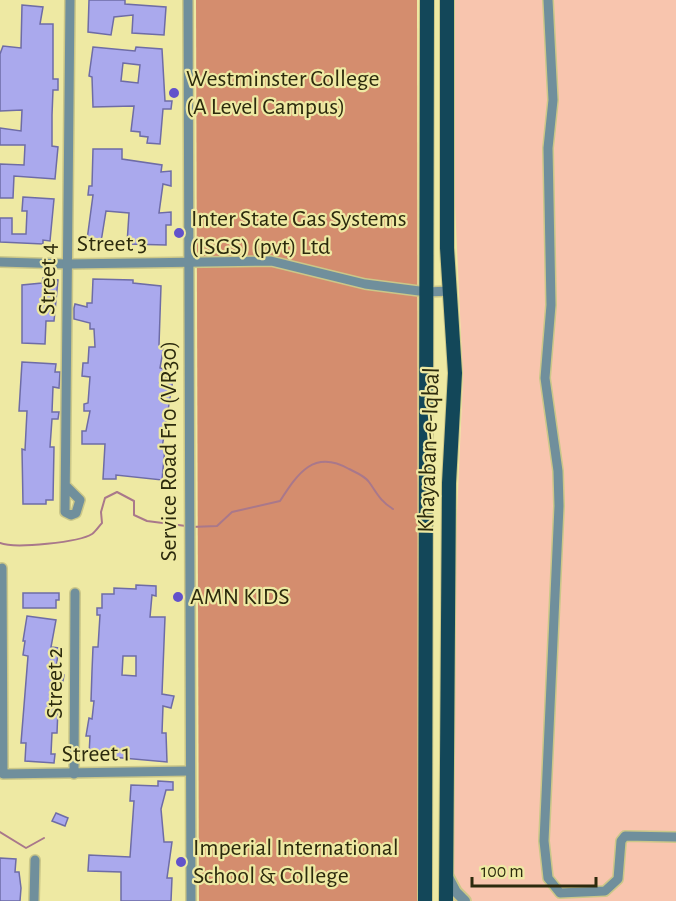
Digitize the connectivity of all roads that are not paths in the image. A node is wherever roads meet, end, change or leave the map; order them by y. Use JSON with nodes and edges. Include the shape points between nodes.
{"nodes":[{"id":1,"x":69,"y":0,"type":"edge"},
{"id":2,"x":188,"y":0,"type":"edge"},
{"id":3,"x":427,"y":0,"type":"edge"},
{"id":4,"x":447,"y":0,"type":"edge"},
{"id":5,"x":548,"y":0,"type":"edge"},
{"id":6,"x":0,"y":262,"type":"edge"},
{"id":7,"x":188,"y":263,"type":"junction"},
{"id":8,"x":68,"y":264,"type":"junction"},
{"id":9,"x":450,"y":291,"type":"junction"},
{"id":10,"x":426,"y":292,"type":"junction"},
{"id":11,"x":67,"y":487,"type":"dead end"},
{"id":12,"x":2,"y":568,"type":"dead end"},
{"id":13,"x":75,"y":593,"type":"dead end"},
{"id":14,"x":189,"y":771,"type":"junction"},
{"id":15,"x":74,"y":774,"type":"junction"},
{"id":16,"x":676,"y":837,"type":"edge"},
{"id":17,"x":35,"y":860,"type":"dead end"},
{"id":18,"x":446,"y":872,"type":"junction"},
{"id":19,"x":34,"y":901,"type":"edge"},
{"id":20,"x":191,"y":901,"type":"edge"},
{"id":21,"x":424,"y":901,"type":"edge"},
{"id":22,"x":446,"y":901,"type":"edge"},
{"id":23,"x":465,"y":901,"type":"edge"}],
"edges":[{"from":1,"to":8,"type":"street","name":"Street 4"},
{"from":2,"to":7,"type":"street","name":"Service Road F10 (VR30)"},
{"from":3,"to":10,"type":"main road","name":"Khayaban-e-Iqbal"},
{"from":4,"to":9,"type":"main road","name":"Khayaban-e-Iqbal"},
{"from":5,"to":16,"type":"street","via":[[554,100],[548,148],[551,305],[545,378],[559,506],[544,841],[548,878],[560,892],[604,891],[618,879],[621,841],[625,836]]},
{"from":6,"to":8,"type":"street","name":"Street 3"},
{"from":7,"to":8,"type":"street","name":"Street 3"},
{"from":7,"to":10,"type":"street","name":"Street 3","via":[[271,261],[365,284]]},
{"from":7,"to":14,"type":"street","name":"Service Road F10 (VR30)"},
{"from":8,"to":11,"type":"street","name":"Street 4","via":[[65,512],[71,515],[80,500]]},
{"from":9,"to":10,"type":"street","name":"Street 3"},
{"from":9,"to":18,"type":"main road","name":"Khayaban-e-Iqbal","via":[[455,373],[449,483]]},
{"from":10,"to":21,"type":"main road","name":"Khayaban-e-Iqbal"},
{"from":12,"to":15,"type":"street","name":"Street 1","via":[[3,774]]},
{"from":13,"to":15,"type":"street","name":"Street 2"},
{"from":14,"to":15,"type":"street","name":"Street 1"},
{"from":14,"to":20,"type":"street","name":"Service Road F10 (VR30)"},
{"from":17,"to":19,"type":"street"},
{"from":18,"to":22,"type":"main road","name":"Khayaban-e-Iqbal"},
{"from":18,"to":23,"type":"street"}]}
